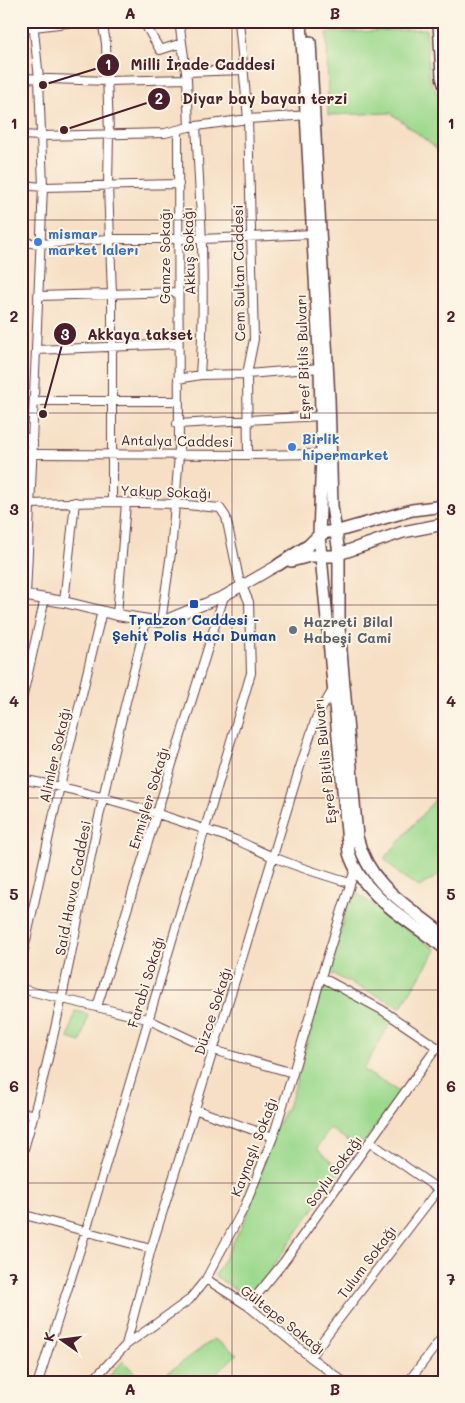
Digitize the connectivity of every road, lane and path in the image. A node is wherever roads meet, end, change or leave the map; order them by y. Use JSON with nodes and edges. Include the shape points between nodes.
{"nodes":[{"id":1,"x":83,"y":21,"type":"edge"},
{"id":2,"x":102,"y":21,"type":"edge"},
{"id":3,"x":143,"y":21,"type":"edge"},
{"id":4,"x":179,"y":21,"type":"edge"},
{"id":5,"x":239,"y":21,"type":"edge"},
{"id":6,"x":301,"y":21,"type":"edge"},
{"id":7,"x":308,"y":21,"type":"edge"},
{"id":8,"x":439,"y":21,"type":"edge"},
{"id":9,"x":34,"y":24,"type":"edge"},
{"id":10,"x":21,"y":27,"type":"edge"},
{"id":11,"x":182,"y":43,"type":"junction"},
{"id":12,"x":243,"y":70,"type":"junction"},
{"id":13,"x":186,"y":75,"type":"junction"},
{"id":14,"x":21,"y":78,"type":"edge"},
{"id":15,"x":39,"y":79,"type":"junction"},
{"id":16,"x":108,"y":81,"type":"junction"},
{"id":17,"x":444,"y":84,"type":"edge"},
{"id":18,"x":311,"y":115,"type":"junction"},
{"id":19,"x":248,"y":119,"type":"junction"},
{"id":20,"x":193,"y":126,"type":"junction"},
{"id":21,"x":178,"y":130,"type":"junction"},
{"id":22,"x":109,"y":133,"type":"junction"},
{"id":23,"x":21,"y":135,"type":"edge"},
{"id":24,"x":41,"y":136,"type":"junction"},
{"id":25,"x":179,"y":184,"type":"junction"},
{"id":26,"x":21,"y":185,"type":"edge"},
{"id":27,"x":108,"y":185,"type":"junction"},
{"id":28,"x":43,"y":186,"type":"junction"},
{"id":29,"x":313,"y":234,"type":"junction"},
{"id":30,"x":251,"y":237,"type":"junction"},
{"id":31,"x":177,"y":238,"type":"junction"},
{"id":32,"x":109,"y":239,"type":"junction"},
{"id":33,"x":202,"y":239,"type":"junction"},
{"id":34,"x":21,"y":242,"type":"edge"},
{"id":35,"x":40,"y":244,"type":"junction"},
{"id":36,"x":178,"y":292,"type":"junction"},
{"id":37,"x":112,"y":294,"type":"junction"},
{"id":38,"x":38,"y":296,"type":"junction"},
{"id":39,"x":178,"y":344,"type":"junction"},
{"id":40,"x":111,"y":347,"type":"junction"},
{"id":41,"x":36,"y":350,"type":"junction"},
{"id":42,"x":320,"y":368,"type":"junction"},
{"id":43,"x":247,"y":374,"type":"junction"},
{"id":44,"x":200,"y":375,"type":"junction"},
{"id":45,"x":178,"y":379,"type":"junction"},
{"id":46,"x":34,"y":401,"type":"junction"},
{"id":47,"x":112,"y":401,"type":"junction"},
{"id":48,"x":178,"y":401,"type":"junction"},
{"id":49,"x":321,"y":416,"type":"junction"},
{"id":50,"x":248,"y":421,"type":"junction"},
{"id":51,"x":177,"y":424,"type":"junction"},
{"id":52,"x":21,"y":436,"type":"edge"},
{"id":53,"x":32,"y":442,"type":"junction"},
{"id":54,"x":32,"y":454,"type":"junction"},
{"id":55,"x":113,"y":454,"type":"junction"},
{"id":56,"x":322,"y":454,"type":"junction"},
{"id":57,"x":179,"y":455,"type":"junction"},
{"id":58,"x":248,"y":455,"type":"junction"},
{"id":59,"x":75,"y":502,"type":"junction"},
{"id":60,"x":112,"y":502,"type":"junction"},
{"id":61,"x":126,"y":503,"type":"junction"},
{"id":62,"x":29,"y":504,"type":"junction"},
{"id":63,"x":175,"y":504,"type":"junction"},
{"id":64,"x":444,"y":506,"type":"edge"},
{"id":65,"x":332,"y":514,"type":"junction"},
{"id":66,"x":444,"y":524,"type":"edge"},
{"id":67,"x":358,"y":525,"type":"junction"},
{"id":68,"x":336,"y":532,"type":"junction"},
{"id":69,"x":319,"y":535,"type":"junction"},
{"id":70,"x":339,"y":552,"type":"junction"},
{"id":71,"x":320,"y":555,"type":"junction"},
{"id":72,"x":278,"y":565,"type":"junction"},
{"id":73,"x":324,"y":576,"type":"junction"},
{"id":74,"x":242,"y":586,"type":"junction"},
{"id":75,"x":23,"y":595,"type":"edge"},
{"id":76,"x":224,"y":596,"type":"junction"},
{"id":77,"x":45,"y":598,"type":"junction"},
{"id":78,"x":64,"y":602,"type":"junction"},
{"id":79,"x":102,"y":611,"type":"junction"},
{"id":80,"x":117,"y":615,"type":"junction"},
{"id":81,"x":146,"y":621,"type":"junction"},
{"id":82,"x":161,"y":622,"type":"junction"},
{"id":83,"x":338,"y":688,"type":"junction"},
{"id":84,"x":21,"y":704,"type":"edge"},
{"id":85,"x":21,"y":779,"type":"edge"},
{"id":86,"x":60,"y":786,"type":"junction"},
{"id":87,"x":104,"y":797,"type":"junction"},
{"id":88,"x":158,"y":814,"type":"junction"},
{"id":89,"x":205,"y":830,"type":"junction"},
{"id":90,"x":272,"y":856,"type":"junction"},
{"id":91,"x":355,"y":870,"type":"junction"},
{"id":92,"x":350,"y":883,"type":"junction"},
{"id":93,"x":444,"y":935,"type":"edge"},
{"id":94,"x":444,"y":948,"type":"edge"},
{"id":95,"x":21,"y":963,"type":"edge"},
{"id":96,"x":321,"y":977,"type":"junction"},
{"id":97,"x":21,"y":989,"type":"edge"},
{"id":98,"x":63,"y":999,"type":"junction"},
{"id":99,"x":97,"y":1007,"type":"junction"},
{"id":100,"x":148,"y":1019,"type":"junction"},
{"id":101,"x":213,"y":1050,"type":"junction"},
{"id":102,"x":440,"y":1050,"type":"edge"},
{"id":103,"x":294,"y":1074,"type":"junction"},
{"id":104,"x":194,"y":1109,"type":"junction"},
{"id":105,"x":21,"y":1113,"type":"edge"},
{"id":106,"x":35,"y":1114,"type":"junction"},
{"id":107,"x":272,"y":1137,"type":"junction"},
{"id":108,"x":370,"y":1142,"type":"junction"},
{"id":109,"x":21,"y":1160,"type":"edge"},
{"id":110,"x":444,"y":1182,"type":"edge"},
{"id":111,"x":438,"y":1189,"type":"junction"},
{"id":112,"x":21,"y":1214,"type":"edge"},
{"id":113,"x":86,"y":1231,"type":"junction"},
{"id":114,"x":151,"y":1249,"type":"junction"},
{"id":115,"x":206,"y":1279,"type":"junction"},
{"id":116,"x":248,"y":1306,"type":"junction"},
{"id":117,"x":444,"y":1334,"type":"edge"},
{"id":118,"x":126,"y":1345,"type":"junction"},
{"id":119,"x":310,"y":1357,"type":"junction"},
{"id":120,"x":38,"y":1382,"type":"edge"},
{"id":121,"x":92,"y":1382,"type":"edge"},
{"id":122,"x":344,"y":1382,"type":"edge"},
{"id":123,"x":408,"y":1382,"type":"edge"}],
"edges":[{"from":1,"to":9,"type":"street"},
{"from":2,"to":16,"type":"street"},
{"from":3,"to":11,"type":"street","via":[[160,50]]},
{"from":4,"to":11,"type":"street"},
{"from":5,"to":12,"type":"street","name":"Cem Sultan Caddesi"},
{"from":6,"to":18,"type":"main road","name":"Eşref Bitlis Bulvarı"},
{"from":7,"to":18,"type":"main road","name":"Eşref Bitlis Bulvarı"},
{"from":8,"to":17,"type":"main road"},
{"from":9,"to":10,"type":"street"},
{"from":9,"to":15,"type":"street"},
{"from":11,"to":13,"type":"street"},
{"from":12,"to":13,"type":"street"},
{"from":12,"to":19,"type":"street","name":"Cem Sultan Caddesi"},
{"from":13,"to":16,"type":"street"},
{"from":13,"to":20,"type":"street"},
{"from":14,"to":15,"type":"street"},
{"from":15,"to":16,"type":"street"},
{"from":15,"to":24,"type":"street"},
{"from":16,"to":22,"type":"street"},
{"from":18,"to":19,"type":"street"},
{"from":18,"to":29,"type":"main road","name":"Eşref Bitlis Bulvarı"},
{"from":18,"to":65,"type":"main road","name":"Eşref Bitlis Bulvarı","via":[[329,400]]},
{"from":19,"to":20,"type":"street"},
{"from":19,"to":30,"type":"street","name":"Cem Sultan Caddesi"},
{"from":20,"to":21,"type":"street"},
{"from":20,"to":33,"type":"street","name":"Akkuş Sokağı"},
{"from":21,"to":22,"type":"street"},
{"from":21,"to":25,"type":"street","name":"Gamze Sokağı"},
{"from":22,"to":24,"type":"street"},
{"from":22,"to":27,"type":"street"},
{"from":23,"to":24,"type":"street"},
{"from":24,"to":28,"type":"street"},
{"from":25,"to":27,"type":"street"},
{"from":25,"to":31,"type":"street","name":"Gamze Sokağı"},
{"from":26,"to":28,"type":"street"},
{"from":27,"to":28,"type":"street"},
{"from":27,"to":32,"type":"street"},
{"from":28,"to":35,"type":"street"},
{"from":29,"to":30,"type":"street"},
{"from":29,"to":42,"type":"main road","name":"Eşref Bitlis Bulvarı"},
{"from":30,"to":33,"type":"street"},
{"from":30,"to":43,"type":"street","name":"Cem Sultan Caddesi","via":[[254,339]]},
{"from":31,"to":32,"type":"street"},
{"from":31,"to":33,"type":"street"},
{"from":31,"to":36,"type":"street","name":"Gamze Sokağı"},
{"from":32,"to":35,"type":"street"},
{"from":32,"to":37,"type":"street"},
{"from":33,"to":44,"type":"street","name":"Akkuş Sokağı"},
{"from":34,"to":35,"type":"street"},
{"from":35,"to":38,"type":"street"},
{"from":36,"to":37,"type":"street"},
{"from":36,"to":39,"type":"street","name":"Gamze Sokağı"},
{"from":37,"to":38,"type":"street"},
{"from":37,"to":40,"type":"street"},
{"from":38,"to":41,"type":"street"},
{"from":39,"to":40,"type":"street"},
{"from":39,"to":45,"type":"street","name":"Gamze Sokağı"},
{"from":40,"to":41,"type":"street"},
{"from":40,"to":47,"type":"street"},
{"from":41,"to":46,"type":"street"},
{"from":42,"to":43,"type":"street"},
{"from":42,"to":49,"type":"main road","name":"Eşref Bitlis Bulvarı"},
{"from":43,"to":44,"type":"street"},
{"from":43,"to":50,"type":"street","name":"Cem Sultan Caddesi"},
{"from":44,"to":45,"type":"street"},
{"from":45,"to":48,"type":"street","name":"Gamze Sokağı"},
{"from":46,"to":47,"type":"street"},
{"from":46,"to":53,"type":"street"},
{"from":47,"to":48,"type":"street"},
{"from":47,"to":55,"type":"street"},
{"from":48,"to":51,"type":"street","name":"Gamze Sokağı"},
{"from":49,"to":50,"type":"street"},
{"from":49,"to":56,"type":"main road","name":"Eşref Bitlis Bulvarı"},
{"from":50,"to":51,"type":"street"},
{"from":50,"to":58,"type":"street","name":"Cem Sultan Caddesi"},
{"from":51,"to":57,"type":"street","name":"Gamze Sokağı"},
{"from":52,"to":53,"type":"main road"},
{"from":53,"to":54,"type":"main road"},
{"from":54,"to":55,"type":"street","name":"Antalya Caddesi"},
{"from":54,"to":62,"type":"main road"},
{"from":55,"to":57,"type":"street","name":"Antalya Caddesi"},
{"from":55,"to":60,"type":"street"},
{"from":56,"to":58,"type":"street","name":"Antalya Caddesi"},
{"from":56,"to":69,"type":"main road","name":"Eşref Bitlis Bulvarı"},
{"from":57,"to":58,"type":"street","name":"Antalya Caddesi"},
{"from":57,"to":63,"type":"street","name":"Gamze Sokağı"},
{"from":59,"to":60,"type":"street","name":"Yakup Sokağı"},
{"from":59,"to":62,"type":"street","name":"Yakup Sokağı"},
{"from":59,"to":78,"type":"street"},
{"from":60,"to":61,"type":"street","name":"Yakup Sokağı"},
{"from":61,"to":63,"type":"street","name":"Yakup Sokağı"},
{"from":61,"to":80,"type":"street"},
{"from":62,"to":75,"type":"main road"},
{"from":63,"to":74,"type":"street","name":"Yakup Sokağı","via":[[217,506],[222,510]]},
{"from":63,"to":82,"type":"street","name":"Gamze Sokağı"},
{"from":64,"to":67,"type":"main road","via":[[412,510]]},
{"from":65,"to":67,"type":"main road","via":[[348,524]]},
{"from":65,"to":68,"type":"main road","name":"Eşref Bitlis Bulvarı"},
{"from":66,"to":70,"type":"main road","via":[[403,532]]},
{"from":67,"to":68,"type":"main road"},
{"from":68,"to":69,"type":"main road"},
{"from":68,"to":70,"type":"main road","name":"Eşref Bitlis Bulvarı"},
{"from":69,"to":71,"type":"main road","name":"Eşref Bitlis Bulvarı"},
{"from":69,"to":72,"type":"main road"},
{"from":70,"to":71,"type":"main road","via":[[328,557]]},
{"from":70,"to":83,"type":"main road","name":"Eşref Bitlis Bulvarı"},
{"from":71,"to":72,"type":"main road"},
{"from":71,"to":73,"type":"main road","name":"Eşref Bitlis Bulvarı"},
{"from":72,"to":73,"type":"main road","via":[[303,562]]},
{"from":72,"to":74,"type":"main road"},
{"from":73,"to":83,"type":"main road","name":"Eşref Bitlis Bulvarı"},
{"from":74,"to":76,"type":"main road"},
{"from":74,"to":89,"type":"street","name":"Farabi Sokağı","via":[[249,602],[251,673]]},
{"from":75,"to":77,"type":"main road"},
{"from":76,"to":82,"type":"main road"},
{"from":76,"to":88,"type":"street","name":"Ermişler Sokağı"},
{"from":77,"to":78,"type":"main road"},
{"from":77,"to":84,"type":"street"},
{"from":78,"to":79,"type":"main road"},
{"from":79,"to":80,"type":"main road"},
{"from":79,"to":86,"type":"street","name":"Alimler Sokağı"},
{"from":80,"to":81,"type":"main road"},
{"from":81,"to":82,"type":"main road"},
{"from":81,"to":87,"type":"street","name":"Said Havva Caddesi"},
{"from":83,"to":90,"type":"street","name":"Düzce Sokağı","via":[[316,718]]},
{"from":83,"to":91,"type":"main road","name":"Eşref Bitlis Bulvarı","via":[[349,853]]},
{"from":83,"to":93,"type":"main road","name":"Eşref Bitlis Bulvarı","via":[[357,836],[363,858],[388,891]]},
{"from":85,"to":86,"type":"street"},
{"from":86,"to":87,"type":"street"},
{"from":86,"to":95,"type":"street","name":"Alimler Sokağı"},
{"from":87,"to":88,"type":"street"},
{"from":87,"to":98,"type":"street","name":"Said Havva Caddesi"},
{"from":88,"to":89,"type":"street"},
{"from":88,"to":99,"type":"street","name":"Ermişler Sokağı"},
{"from":89,"to":90,"type":"street"},
{"from":89,"to":100,"type":"street","name":"Farabi Sokağı"},
{"from":90,"to":92,"type":"street"},
{"from":90,"to":101,"type":"street","name":"Düzce Sokağı"},
{"from":91,"to":92,"type":"street","name":"Kaynaşlı Sokağı"},
{"from":91,"to":94,"type":"main road","name":"Eşref Bitlis Bulvarı","via":[[382,899]]},
{"from":92,"to":96,"type":"street","name":"Kaynaşlı Sokağı"},
{"from":96,"to":102,"type":"street","via":[[382,1010]]},
{"from":96,"to":103,"type":"street","name":"Kaynaşlı Sokağı"},
{"from":97,"to":98,"type":"street"},
{"from":98,"to":99,"type":"street"},
{"from":98,"to":106,"type":"street","name":"Said Havva Caddesi"},
{"from":99,"to":100,"type":"street"},
{"from":100,"to":101,"type":"street"},
{"from":100,"to":113,"type":"street","name":"Farabi Sokağı"},
{"from":101,"to":103,"type":"street"},
{"from":101,"to":104,"type":"street","name":"Düzce Sokağı"},
{"from":102,"to":108,"type":"street","name":"Soylu Sokağı"},
{"from":103,"to":107,"type":"street","name":"Kaynaşlı Sokağı"},
{"from":104,"to":107,"type":"street"},
{"from":104,"to":114,"type":"street","name":"Düzce Sokağı"},
{"from":105,"to":106,"type":"street"},
{"from":106,"to":109,"type":"street","name":"Said Havva Caddesi"},
{"from":107,"to":115,"type":"street","name":"Kaynaşlı Sokağı","via":[[245,1206]]},
{"from":108,"to":111,"type":"street"},
{"from":108,"to":116,"type":"street","name":"Soylu Sokağı"},
{"from":110,"to":111,"type":"street","name":"Tulum Sokağı"},
{"from":111,"to":119,"type":"street","name":"Tulum Sokağı"},
{"from":112,"to":113,"type":"street"},
{"from":113,"to":114,"type":"street"},
{"from":113,"to":120,"type":"street","name":"Farabi Sokağı"},
{"from":114,"to":118,"type":"street","name":"Düzce Sokağı"},
{"from":115,"to":116,"type":"street","name":"Gültepe Sokağı"},
{"from":115,"to":118,"type":"street","name":"Kaynaşlı Sokağı","via":[[189,1300]]},
{"from":116,"to":119,"type":"street","name":"Gültepe Sokağı"},
{"from":117,"to":123,"type":"street"},
{"from":118,"to":121,"type":"street","name":"Kaynaşlı Sokağı"},
{"from":119,"to":122,"type":"street","name":"Gültepe Sokağı"}]}
